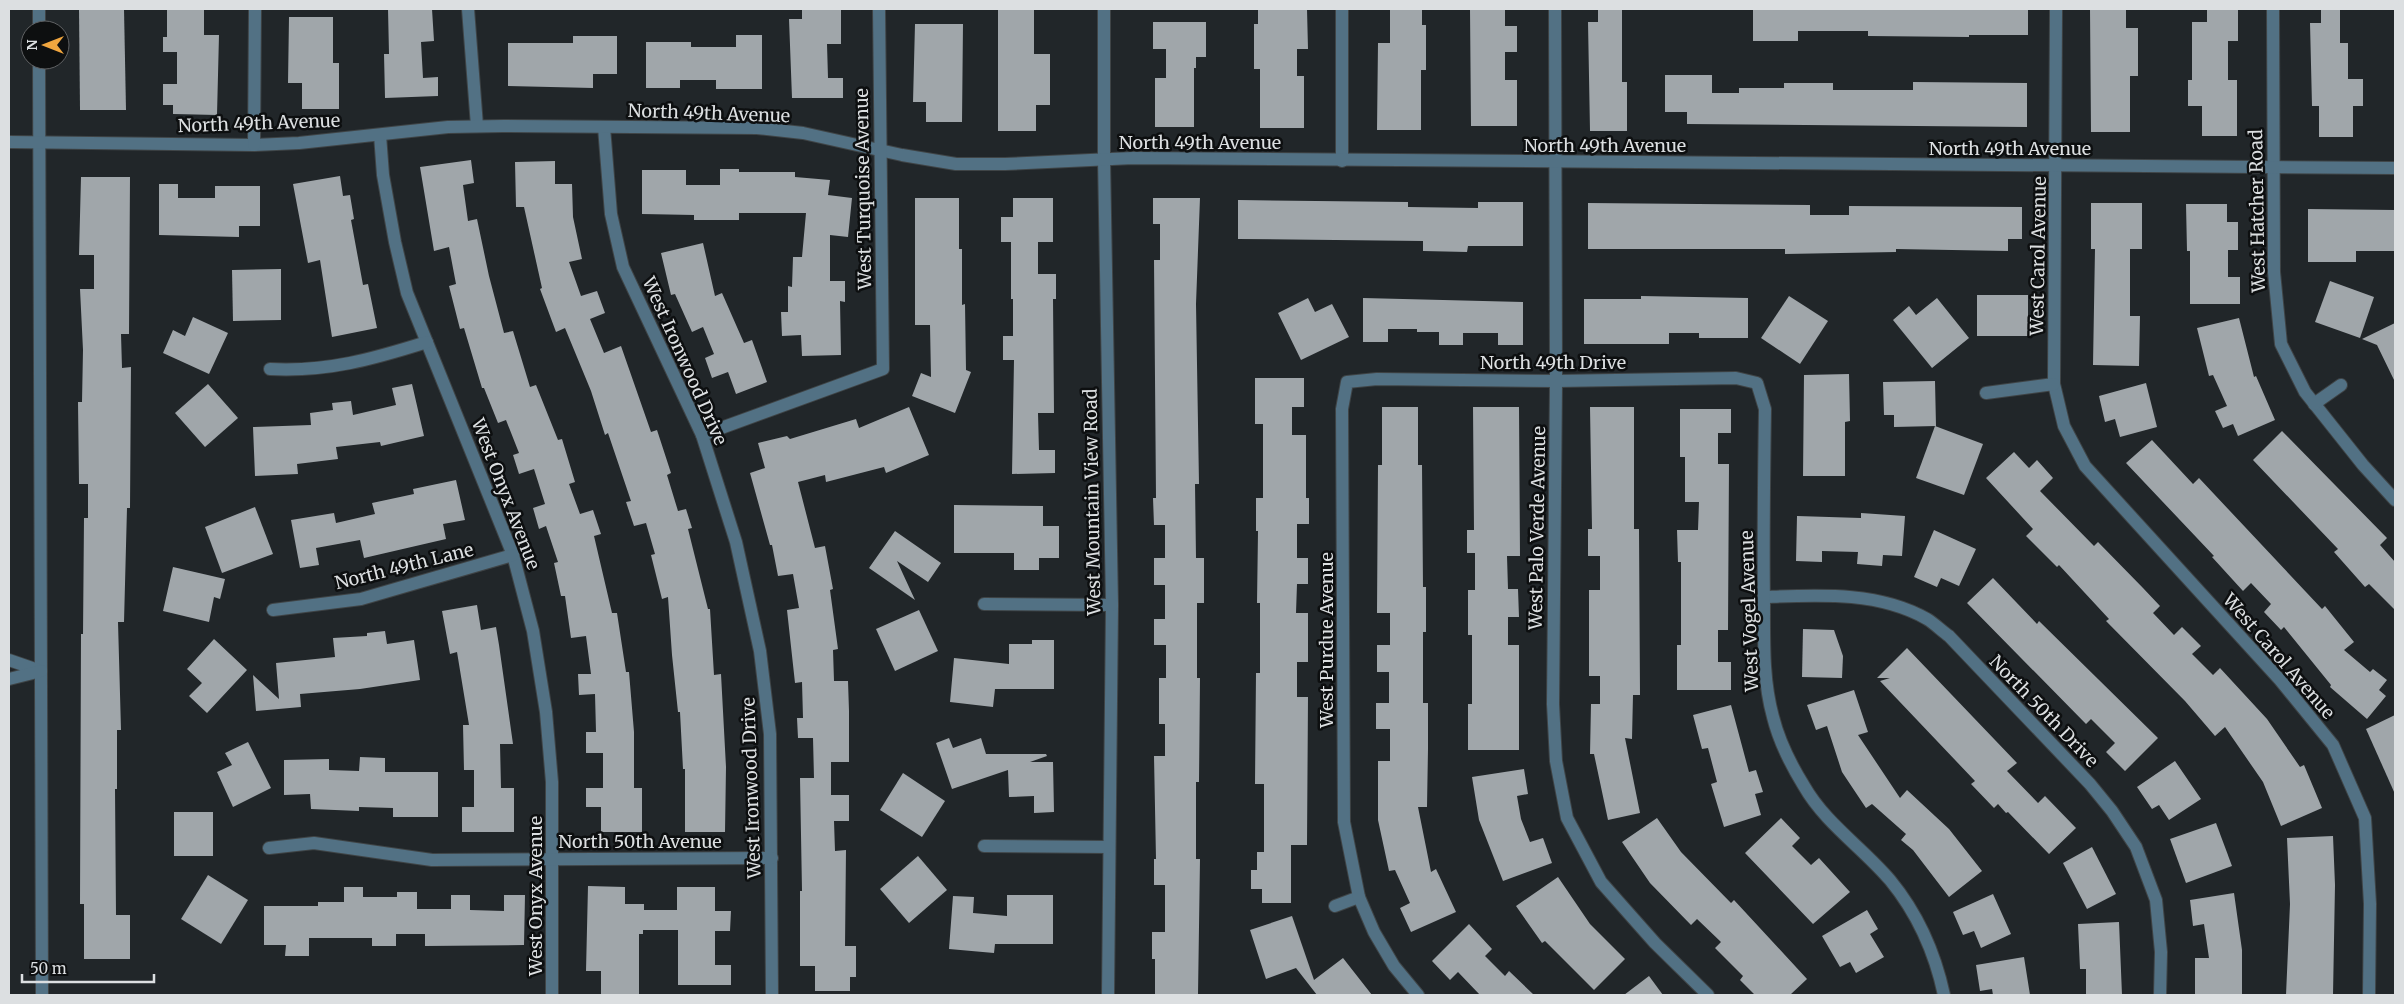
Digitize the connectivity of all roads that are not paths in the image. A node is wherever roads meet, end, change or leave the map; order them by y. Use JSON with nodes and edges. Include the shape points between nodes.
{"nodes":[{"id":1,"x":255,"y":9,"type":"edge"},
{"id":2,"x":468,"y":9,"type":"edge"},
{"id":3,"x":879,"y":9,"type":"edge"},
{"id":4,"x":1104,"y":9,"type":"edge"},
{"id":5,"x":1342,"y":9,"type":"edge"},
{"id":6,"x":1555,"y":9,"type":"edge"},
{"id":7,"x":2056,"y":9,"type":"edge"},
{"id":8,"x":2273,"y":9,"type":"edge"},
{"id":9,"x":39,"y":70,"type":"edge"},
{"id":10,"x":477,"y":126,"type":"junction"},
{"id":11,"x":604,"y":127,"type":"junction"},
{"id":12,"x":380,"y":135,"type":"junction"},
{"id":13,"x":9,"y":142,"type":"edge"},
{"id":14,"x":39,"y":143,"type":"junction"},
{"id":15,"x":254,"y":145,"type":"junction"},
{"id":16,"x":880,"y":150,"type":"junction"},
{"id":17,"x":1104,"y":159,"type":"junction"},
{"id":18,"x":1342,"y":161,"type":"junction"},
{"id":19,"x":1556,"y":162,"type":"junction"},
{"id":20,"x":2056,"y":166,"type":"junction"},
{"id":21,"x":2272,"y":166,"type":"junction"},
{"id":22,"x":2395,"y":168,"type":"edge"},
{"id":23,"x":428,"y":342,"type":"junction"},
{"id":24,"x":270,"y":369,"type":"dead end"},
{"id":25,"x":1556,"y":380,"type":"junction"},
{"id":26,"x":1347,"y":382,"type":"joint"},
{"id":27,"x":1757,"y":383,"type":"joint"},
{"id":28,"x":2054,"y":384,"type":"junction"},
{"id":29,"x":2341,"y":385,"type":"dead end"},
{"id":30,"x":1986,"y":393,"type":"dead end"},
{"id":31,"x":2314,"y":404,"type":"junction"},
{"id":32,"x":702,"y":435,"type":"junction"},
{"id":33,"x":2395,"y":500,"type":"edge"},
{"id":34,"x":513,"y":554,"type":"junction"},
{"id":35,"x":1764,"y":598,"type":"junction"},
{"id":36,"x":984,"y":604,"type":"dead end"},
{"id":37,"x":1112,"y":605,"type":"junction"},
{"id":38,"x":273,"y":610,"type":"dead end"},
{"id":39,"x":9,"y":660,"type":"edge"},
{"id":40,"x":41,"y":670,"type":"junction"},
{"id":41,"x":9,"y":679,"type":"edge"},
{"id":42,"x":984,"y":846,"type":"dead end"},
{"id":43,"x":269,"y":848,"type":"dead end"},
{"id":44,"x":1109,"y":848,"type":"junction"},
{"id":45,"x":772,"y":858,"type":"junction"},
{"id":46,"x":552,"y":860,"type":"junction"},
{"id":47,"x":1359,"y":897,"type":"junction"},
{"id":48,"x":1335,"y":906,"type":"dead end"},
{"id":49,"x":42,"y":995,"type":"edge"},
{"id":50,"x":552,"y":995,"type":"edge"},
{"id":51,"x":772,"y":995,"type":"edge"},
{"id":52,"x":1108,"y":995,"type":"edge"},
{"id":53,"x":1418,"y":995,"type":"edge"},
{"id":54,"x":1708,"y":995,"type":"edge"},
{"id":55,"x":1944,"y":995,"type":"edge"},
{"id":56,"x":2160,"y":995,"type":"edge"},
{"id":57,"x":2369,"y":995,"type":"edge"}],
"edges":[{"from":1,"to":15,"type":"street"},
{"from":2,"to":10,"type":"street"},
{"from":3,"to":16,"type":"street","name":"West Turquoise Avenue"},
{"from":4,"to":17,"type":"street","name":"West Mountain View Road"},
{"from":5,"to":18,"type":"street"},
{"from":6,"to":19,"type":"street","name":"West Palo Verde Avenue"},
{"from":7,"to":20,"type":"street","name":"West Carol Avenue"},
{"from":8,"to":21,"type":"street","name":"West Hatcher Road"},
{"from":9,"to":14,"type":"street"},
{"from":10,"to":11,"type":"street","name":"North 49th Avenue"},
{"from":10,"to":12,"type":"street","name":"North 49th Avenue"},
{"from":11,"to":16,"type":"street","name":"North 49th Avenue","via":[[757,128]]},
{"from":11,"to":32,"type":"street","name":"West Ironwood Drive","via":[[611,214],[623,267]]},
{"from":12,"to":15,"type":"street","name":"North 49th Avenue"},
{"from":12,"to":23,"type":"street","name":"West Onyx Avenue","via":[[383,175],[395,242],[407,293]]},
{"from":13,"to":14,"type":"street","name":"North 49th Avenue"},
{"from":14,"to":15,"type":"street","name":"North 49th Avenue"},
{"from":14,"to":40,"type":"street"},
{"from":16,"to":17,"type":"street","name":"North 49th Avenue","via":[[956,164]]},
{"from":16,"to":32,"type":"street","name":"West Turquoise Avenue","via":[[883,369]]},
{"from":17,"to":18,"type":"street","name":"North 49th Avenue"},
{"from":17,"to":37,"type":"street","name":"West Mountain View Road"},
{"from":18,"to":19,"type":"street","name":"North 49th Avenue"},
{"from":19,"to":20,"type":"street","name":"North 49th Avenue"},
{"from":19,"to":25,"type":"street","name":"West Palo Verde Avenue"},
{"from":20,"to":21,"type":"street","name":"North 49th Avenue"},
{"from":20,"to":28,"type":"street","name":"West Carol Avenue"},
{"from":21,"to":22,"type":"street","name":"North 49th Avenue"},
{"from":21,"to":31,"type":"street","name":"West Hatcher Road","via":[[2274,272],[2281,344]]},
{"from":23,"to":24,"type":"street","via":[[345,366],[301,371]]},
{"from":23,"to":34,"type":"street","name":"West Onyx Avenue"},
{"from":25,"to":26,"type":"street","name":"North 49th Drive","via":[[1378,378]]},
{"from":25,"to":27,"type":"street","name":"North 49th Drive","via":[[1736,378]]},
{"from":25,"to":54,"type":"street","name":"West Palo Verde Avenue","via":[[1553,704],[1556,761],[1567,818],[1601,882],[1655,943]]},
{"from":26,"to":47,"type":"street","name":"West Purdue Avenue","via":[[1342,409],[1344,822]]},
{"from":27,"to":35,"type":"street","name":"West Vogel Avenue","via":[[1765,409]]},
{"from":28,"to":30,"type":"street"},
{"from":28,"to":57,"type":"street","name":"West Carol Avenue","via":[[2064,426],[2085,466],[2280,680],[2333,745],[2365,818],[2370,904]]},
{"from":29,"to":31,"type":"street"},
{"from":31,"to":33,"type":"street","name":"West Hatcher Road"},
{"from":32,"to":45,"type":"street","name":"West Ironwood Drive","via":[[736,542],[760,651],[770,734]]},
{"from":34,"to":38,"type":"street","name":"North 49th Lane","via":[[361,599]]},
{"from":34,"to":46,"type":"street","name":"West Onyx Avenue","via":[[533,631],[546,712],[552,782]]},
{"from":35,"to":55,"type":"street","name":"West Vogel Avenue","via":[[1766,683],[1773,719],[1788,757],[1805,788],[1890,880],[1909,906],[1937,965]]},
{"from":35,"to":56,"type":"street","name":"North 50th Drive","via":[[1832,596],[1866,599],[1896,606],[1927,619],[1949,636],[2090,784],[2136,848],[2156,900],[2161,952]]},
{"from":36,"to":37,"type":"street"},
{"from":37,"to":44,"type":"street","name":"West Mountain View Road"},
{"from":39,"to":40,"type":"street"},
{"from":40,"to":41,"type":"street"},
{"from":40,"to":49,"type":"street"},
{"from":42,"to":44,"type":"street"},
{"from":43,"to":46,"type":"street","name":"North 50th Avenue","via":[[314,842],[432,860]]},
{"from":44,"to":52,"type":"street","name":"West Mountain View Road"},
{"from":45,"to":46,"type":"street","name":"North 50th Avenue"},
{"from":45,"to":51,"type":"street","name":"West Ironwood Drive"},
{"from":46,"to":50,"type":"street","name":"West Onyx Avenue"},
{"from":47,"to":48,"type":"street"},
{"from":47,"to":53,"type":"street","name":"West Purdue Avenue","via":[[1394,966]]}]}
